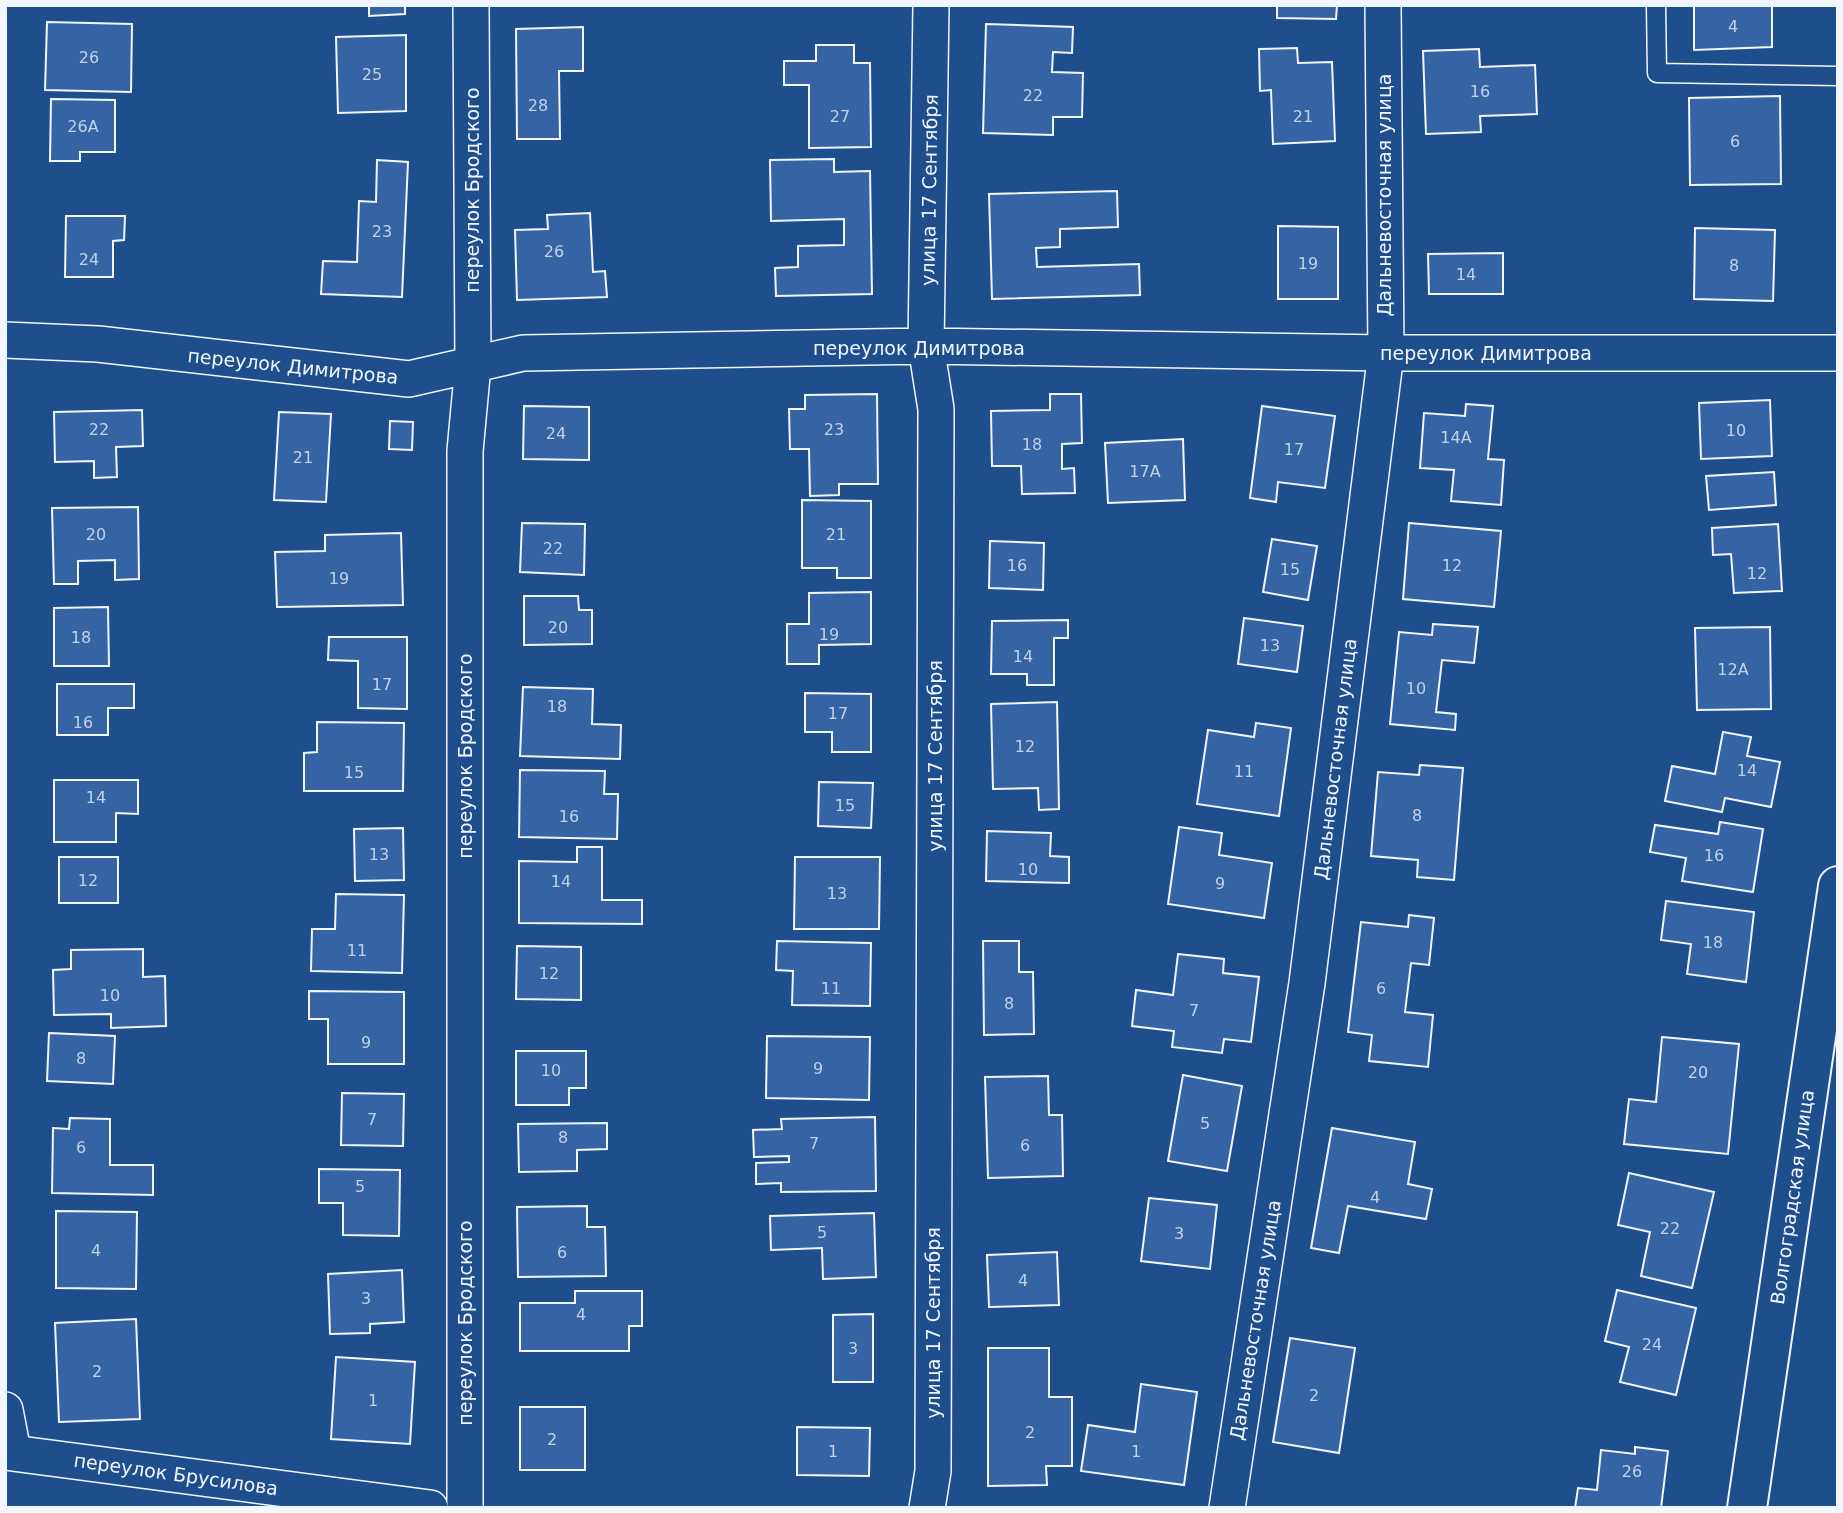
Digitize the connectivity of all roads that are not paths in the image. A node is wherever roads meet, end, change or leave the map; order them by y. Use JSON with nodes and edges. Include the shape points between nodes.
{"nodes":[{"id":1,"x":471,"y":5,"type":"edge"},
{"id":2,"x":931,"y":5,"type":"edge"},
{"id":3,"x":1383,"y":5,"type":"edge"},
{"id":4,"x":1656,"y":5,"type":"edge"},
{"id":5,"x":1838,"y":76,"type":"edge"},
{"id":6,"x":5,"y":340,"type":"edge"},
{"id":7,"x":926,"y":346,"type":"junction"},
{"id":8,"x":1386,"y":353,"type":"junction"},
{"id":9,"x":1838,"y":353,"type":"edge"},
{"id":10,"x":473,"y":365,"type":"junction"},
{"id":11,"x":1838,"y":886,"type":"edge"},
{"id":12,"x":5,"y":1410,"type":"edge"},
{"id":13,"x":9,"y":1452,"type":"edge"},
{"id":14,"x":430,"y":1508,"type":"edge"},
{"id":15,"x":465,"y":1508,"type":"edge"},
{"id":16,"x":927,"y":1508,"type":"edge"},
{"id":17,"x":1227,"y":1508,"type":"edge"},
{"id":18,"x":1747,"y":1508,"type":"edge"}],
"edges":[{"from":1,"to":10,"type":"street","name":"переулок Бродского"},
{"from":2,"to":7,"type":"street","name":"улица 17 Сентября"},
{"from":3,"to":8,"type":"street","name":"Дальневосточная улица"},
{"from":4,"to":5,"type":"lane","via":[[1657,73]]},
{"from":6,"to":10,"type":"street","name":"переулок Димитрова","via":[[98,344],[409,379]]},
{"from":7,"to":8,"type":"street","name":"переулок Димитрова"},
{"from":7,"to":10,"type":"street","name":"переулок Димитрова","via":[[523,353]]},
{"from":7,"to":16,"type":"street","name":"улица 17 Сентября","via":[[936,409],[933,1471]]},
{"from":8,"to":9,"type":"street","name":"переулок Димитрова"},
{"from":8,"to":17,"type":"street","name":"Дальневосточная улица","via":[[1307,983]]},
{"from":10,"to":15,"type":"street","name":"переулок Бродского","via":[[465,451]]},
{"from":11,"to":18,"type":"main road","name":"Волгоградская улица"},
{"from":12,"to":13,"type":"street"},
{"from":13,"to":14,"type":"street","name":"переулок Брусилова"}]}
